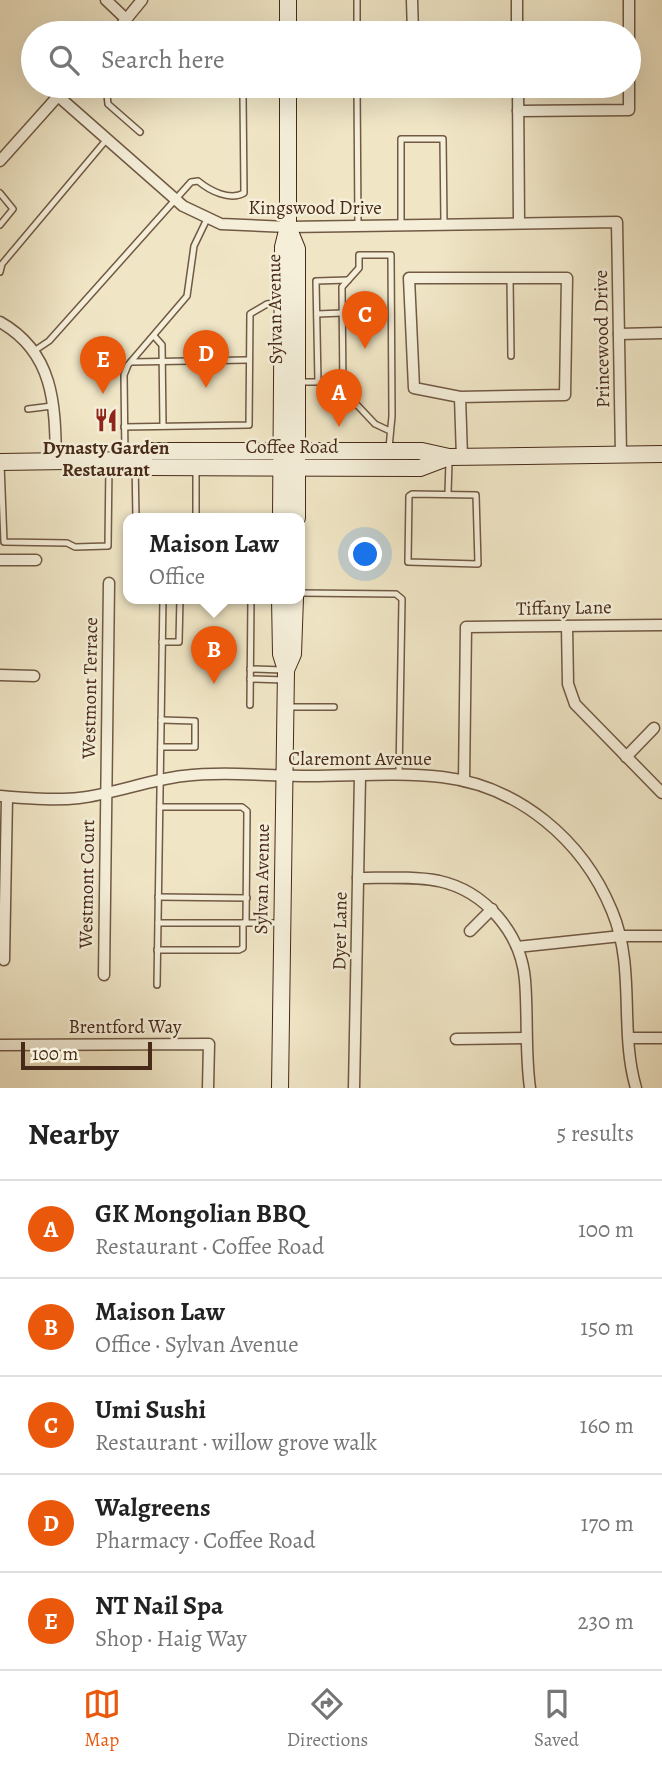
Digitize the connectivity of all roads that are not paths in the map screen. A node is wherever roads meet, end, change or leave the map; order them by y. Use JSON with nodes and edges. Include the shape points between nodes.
{"nodes":[{"id":1,"x":106,"y":0,"type":"edge"},
{"id":2,"x":142,"y":0,"type":"edge"},
{"id":3,"x":288,"y":0,"type":"edge"},
{"id":4,"x":356,"y":0,"type":"edge"},
{"id":5,"x":412,"y":0,"type":"edge"},
{"id":6,"x":517,"y":0,"type":"edge"},
{"id":7,"x":629,"y":0,"type":"edge"},
{"id":8,"x":126,"y":19,"type":"joint"},
{"id":9,"x":288,"y":21,"type":"edge"},
{"id":10,"x":357,"y":21,"type":"edge"},
{"id":11,"x":412,"y":21,"type":"edge"},
{"id":12,"x":517,"y":21,"type":"edge"},
{"id":13,"x":629,"y":21,"type":"edge"},
{"id":14,"x":56,"y":98,"type":"edge"},
{"id":15,"x":60,"y":98,"type":"edge"},
{"id":16,"x":107,"y":98,"type":"edge"},
{"id":17,"x":243,"y":98,"type":"edge"},
{"id":18,"x":288,"y":98,"type":"edge"},
{"id":19,"x":357,"y":98,"type":"edge"},
{"id":20,"x":518,"y":98,"type":"edge"},
{"id":21,"x":629,"y":98,"type":"edge"},
{"id":22,"x":518,"y":111,"type":"junction"},
{"id":23,"x":140,"y":132,"type":"dead end"},
{"id":24,"x":107,"y":138,"type":"junction"},
{"id":25,"x":0,"y":160,"type":"edge"},
{"id":26,"x":0,"y":193,"type":"edge"},
{"id":27,"x":176,"y":199,"type":"junction"},
{"id":28,"x":207,"y":219,"type":"junction"},
{"id":29,"x":617,"y":222,"type":"joint"},
{"id":30,"x":519,"y":223,"type":"junction"},
{"id":31,"x":444,"y":224,"type":"junction"},
{"id":32,"x":0,"y":225,"type":"edge"},
{"id":33,"x":358,"y":225,"type":"junction"},
{"id":34,"x":401,"y":225,"type":"junction"},
{"id":35,"x":288,"y":226,"type":"junction"},
{"id":36,"x":0,"y":272,"type":"edge"},
{"id":37,"x":510,"y":278,"type":"junction"},
{"id":38,"x":348,"y":280,"type":"junction"},
{"id":39,"x":283,"y":302,"type":"junction"},
{"id":40,"x":297,"y":311,"type":"junction"},
{"id":41,"x":317,"y":312,"type":"junction"},
{"id":42,"x":342,"y":313,"type":"junction"},
{"id":43,"x":0,"y":322,"type":"edge"},
{"id":44,"x":662,"y":333,"type":"edge"},
{"id":45,"x":619,"y":334,"type":"junction"},
{"id":46,"x":155,"y":336,"type":"junction"},
{"id":47,"x":34,"y":351,"type":"junction"},
{"id":48,"x":511,"y":356,"type":"dead end"},
{"id":49,"x":248,"y":360,"type":"junction"},
{"id":50,"x":162,"y":361,"type":"junction"},
{"id":51,"x":131,"y":362,"type":"junction"},
{"id":52,"x":298,"y":382,"type":"junction"},
{"id":53,"x":318,"y":382,"type":"junction"},
{"id":54,"x":342,"y":382,"type":"junction"},
{"id":55,"x":460,"y":397,"type":"junction"},
{"id":56,"x":55,"y":406,"type":"junction"},
{"id":57,"x":27,"y":409,"type":"dead end"},
{"id":58,"x":163,"y":426,"type":"junction"},
{"id":59,"x":124,"y":427,"type":"junction"},
{"id":60,"x":390,"y":431,"type":"junction"},
{"id":61,"x":389,"y":451,"type":"junction"},
{"id":62,"x":662,"y":454,"type":"edge"},
{"id":63,"x":621,"y":455,"type":"junction"},
{"id":64,"x":456,"y":457,"type":"junction"},
{"id":65,"x":123,"y":460,"type":"junction"},
{"id":66,"x":290,"y":460,"type":"junction"},
{"id":67,"x":55,"y":461,"type":"junction"},
{"id":68,"x":1,"y":462,"type":"edge"},
{"id":69,"x":196,"y":467,"type":"junction"},
{"id":70,"x":448,"y":494,"type":"junction"},
{"id":71,"x":135,"y":513,"type":"edge"},
{"id":72,"x":196,"y":513,"type":"edge"},
{"id":73,"x":282,"y":513,"type":"edge"},
{"id":74,"x":296,"y":513,"type":"edge"},
{"id":75,"x":0,"y":560,"type":"edge"},
{"id":76,"x":36,"y":560,"type":"dead end"},
{"id":77,"x":109,"y":583,"type":"dead end"},
{"id":78,"x":305,"y":593,"type":"edge"},
{"id":79,"x":163,"y":604,"type":"edge"},
{"id":80,"x":180,"y":604,"type":"edge"},
{"id":81,"x":251,"y":604,"type":"edge"},
{"id":82,"x":280,"y":604,"type":"edge"},
{"id":83,"x":295,"y":604,"type":"edge"},
{"id":84,"x":662,"y":625,"type":"edge"},
{"id":85,"x":567,"y":626,"type":"junction"},
{"id":86,"x":162,"y":642,"type":"junction"},
{"id":87,"x":250,"y":669,"type":"junction"},
{"id":88,"x":0,"y":675,"type":"edge"},
{"id":89,"x":286,"y":675,"type":"junction"},
{"id":90,"x":34,"y":676,"type":"dead end"},
{"id":91,"x":250,"y":679,"type":"junction"},
{"id":92,"x":250,"y":705,"type":"dead end"},
{"id":93,"x":285,"y":707,"type":"junction"},
{"id":94,"x":334,"y":707,"type":"dead end"},
{"id":95,"x":161,"y":720,"type":"junction"},
{"id":96,"x":654,"y":729,"type":"dead end"},
{"id":97,"x":161,"y":747,"type":"junction"},
{"id":98,"x":626,"y":757,"type":"junction"},
{"id":99,"x":399,"y":775,"type":"junction"},
{"id":100,"x":284,"y":776,"type":"junction"},
{"id":101,"x":360,"y":776,"type":"junction"},
{"id":102,"x":160,"y":780,"type":"junction"},
{"id":103,"x":464,"y":781,"type":"junction"},
{"id":104,"x":106,"y":793,"type":"junction"},
{"id":105,"x":662,"y":793,"type":"edge"},
{"id":106,"x":4,"y":796,"type":"edge"},
{"id":107,"x":160,"y":807,"type":"junction"},
{"id":108,"x":358,"y":878,"type":"junction"},
{"id":109,"x":158,"y":897,"type":"junction"},
{"id":110,"x":247,"y":898,"type":"junction"},
{"id":111,"x":492,"y":909,"type":"junction"},
{"id":112,"x":158,"y":923,"type":"junction"},
{"id":113,"x":245,"y":923,"type":"junction"},
{"id":114,"x":282,"y":923,"type":"junction"},
{"id":115,"x":470,"y":932,"type":"dead end"},
{"id":116,"x":621,"y":936,"type":"junction"},
{"id":117,"x":662,"y":936,"type":"edge"},
{"id":118,"x":517,"y":947,"type":"junction"},
{"id":119,"x":158,"y":950,"type":"junction"},
{"id":120,"x":4,"y":960,"type":"dead end"},
{"id":121,"x":104,"y":975,"type":"dead end"},
{"id":122,"x":157,"y":985,"type":"dead end"},
{"id":123,"x":526,"y":1038,"type":"junction"},
{"id":124,"x":629,"y":1038,"type":"junction"},
{"id":125,"x":662,"y":1038,"type":"edge"},
{"id":126,"x":456,"y":1039,"type":"dead end"},
{"id":127,"x":0,"y":1045,"type":"edge"},
{"id":128,"x":208,"y":1088,"type":"edge"},
{"id":129,"x":279,"y":1088,"type":"edge"},
{"id":130,"x":354,"y":1088,"type":"edge"},
{"id":131,"x":530,"y":1088,"type":"edge"},
{"id":132,"x":636,"y":1088,"type":"edge"}],
"edges":[{"from":1,"to":8,"type":"street"},
{"from":2,"to":8,"type":"street"},
{"from":3,"to":9,"type":"main road"},
{"from":4,"to":10,"type":"lane"},
{"from":5,"to":11,"type":"street"},
{"from":6,"to":12,"type":"street"},
{"from":7,"to":13,"type":"street"},
{"from":14,"to":25,"type":"street"},
{"from":15,"to":24,"type":"street","name":"Kingswood Drive"},
{"from":16,"to":23,"type":"lane","via":[[108,104]]},
{"from":17,"to":27,"type":"lane","via":[[244,193],[217,193],[195,180]]},
{"from":18,"to":35,"type":"main road","name":"Sylvan Avenue"},
{"from":19,"to":33,"type":"lane"},
{"from":20,"to":22,"type":"street"},
{"from":21,"to":22,"type":"street","via":[[629,110]]},
{"from":22,"to":30,"type":"street"},
{"from":24,"to":27,"type":"street","name":"Kingswood Drive"},
{"from":24,"to":36,"type":"lane"},
{"from":26,"to":32,"type":"lane","via":[[13,209]]},
{"from":27,"to":28,"type":"street","name":"Kingswood Drive"},
{"from":27,"to":47,"type":"lane","via":[[49,341]]},
{"from":28,"to":35,"type":"street","name":"Kingswood Drive","via":[[234,226]]},
{"from":28,"to":46,"type":"lane","via":[[194,246],[187,296]]},
{"from":29,"to":30,"type":"street","name":"Kingswood Drive"},
{"from":29,"to":45,"type":"street","name":"Princewood Drive"},
{"from":30,"to":31,"type":"street","name":"Kingswood Drive"},
{"from":31,"to":34,"type":"street","name":"Kingswood Drive"},
{"from":31,"to":34,"type":"lane","via":[[443,139],[401,139]]},
{"from":33,"to":34,"type":"street","name":"Kingswood Drive"},
{"from":33,"to":35,"type":"street","name":"Kingswood Drive"},
{"from":35,"to":39,"type":"main road","name":"Sylvan Avenue","via":[[283,247]]},
{"from":35,"to":40,"type":"main road","name":"Sylvan Avenue","via":[[297,249]]},
{"from":37,"to":48,"type":"lane"},
{"from":37,"to":55,"type":"street","via":[[409,278],[414,388]]},
{"from":37,"to":55,"type":"street","via":[[567,278],[565,394]]},
{"from":38,"to":41,"type":"lane","via":[[316,281]]},
{"from":38,"to":42,"type":"lane","via":[[342,287]]},
{"from":38,"to":60,"type":"lane","via":[[359,268],[359,255],[391,255]]},
{"from":39,"to":49,"type":"lane","via":[[267,304],[250,314]]},
{"from":39,"to":66,"type":"main road","name":"Sylvan Avenue"},
{"from":40,"to":41,"type":"lane"},
{"from":40,"to":52,"type":"main road","name":"Sylvan Avenue"},
{"from":41,"to":42,"type":"lane"},
{"from":41,"to":53,"type":"lane"},
{"from":42,"to":54,"type":"lane"},
{"from":43,"to":47,"type":"street"},
{"from":44,"to":45,"type":"street"},
{"from":45,"to":63,"type":"street","name":"Princewood Drive"},
{"from":46,"to":50,"type":"lane","via":[[162,345]]},
{"from":46,"to":51,"type":"lane"},
{"from":47,"to":56,"type":"street","via":[[49,380]]},
{"from":49,"to":50,"type":"lane"},
{"from":49,"to":58,"type":"lane","via":[[249,425]]},
{"from":50,"to":51,"type":"lane"},
{"from":50,"to":58,"type":"lane"},
{"from":51,"to":59,"type":"lane","via":[[124,375]]},
{"from":52,"to":53,"type":"lane"},
{"from":52,"to":66,"type":"main road","name":"Sylvan Avenue"},
{"from":53,"to":54,"type":"lane"},
{"from":54,"to":60,"type":"lane","via":[[343,390],[375,424]]},
{"from":55,"to":64,"type":"street"},
{"from":56,"to":57,"type":"lane"},
{"from":56,"to":67,"type":"street"},
{"from":58,"to":59,"type":"lane"},
{"from":59,"to":65,"type":"lane"},
{"from":60,"to":61,"type":"lane"},
{"from":61,"to":64,"type":"main road","name":"Coffee Road"},
{"from":61,"to":66,"type":"main road","name":"Coffee Road"},
{"from":62,"to":63,"type":"main road","name":"Coffee Road"},
{"from":63,"to":64,"type":"main road","name":"Coffee Road"},
{"from":64,"to":66,"type":"main road","name":"Coffee Road","via":[[421,468]]},
{"from":64,"to":70,"type":"lane"},
{"from":65,"to":66,"type":"main road","name":"Coffee Road","via":[[150,451]]},
{"from":65,"to":67,"type":"main road","name":"Coffee Road"},
{"from":65,"to":68,"type":"lane","via":[[108,546],[4,542]]},
{"from":65,"to":69,"type":"main road","name":"Coffee Road","via":[[149,467]]},
{"from":65,"to":71,"type":"lane"},
{"from":66,"to":69,"type":"main road","name":"Coffee Road"},
{"from":66,"to":73,"type":"main road","name":"Sylvan Avenue"},
{"from":66,"to":74,"type":"main road","name":"Sylvan Avenue"},
{"from":67,"to":68,"type":"main road","name":"Coffee Road"},
{"from":69,"to":72,"type":"lane"},
{"from":70,"to":70,"type":"lane","via":[[409,496],[411,564],[478,564],[477,495]]},
{"from":75,"to":76,"type":"street"},
{"from":77,"to":104,"type":"street","name":"Westmont Terrace"},
{"from":78,"to":99,"type":"lane","via":[[396,594],[402,599]]},
{"from":79,"to":86,"type":"lane"},
{"from":80,"to":86,"type":"lane","via":[[179,642]]},
{"from":81,"to":87,"type":"lane"},
{"from":82,"to":89,"type":"main road","name":"Sylvan Avenue"},
{"from":83,"to":89,"type":"main road","name":"Sylvan Avenue","via":[[293,654]]},
{"from":84,"to":85,"type":"street","name":"Tiffany Lane"},
{"from":85,"to":98,"type":"street","via":[[570,694],[581,713]]},
{"from":85,"to":103,"type":"street","name":"Tiffany Lane","via":[[466,627]]},
{"from":86,"to":95,"type":"lane"},
{"from":87,"to":89,"type":"lane"},
{"from":87,"to":91,"type":"lane"},
{"from":88,"to":90,"type":"street"},
{"from":89,"to":91,"type":"lane"},
{"from":89,"to":93,"type":"main road","name":"Sylvan Avenue"},
{"from":91,"to":92,"type":"lane"},
{"from":93,"to":94,"type":"lane"},
{"from":93,"to":100,"type":"main road","name":"Sylvan Avenue"},
{"from":95,"to":97,"type":"lane"},
{"from":95,"to":97,"type":"lane","via":[[195,721],[195,747]]},
{"from":96,"to":98,"type":"street"},
{"from":97,"to":102,"type":"lane"},
{"from":98,"to":105,"type":"street"},
{"from":99,"to":101,"type":"street","name":"Claremont Avenue"},
{"from":99,"to":103,"type":"street","name":"Claremont Avenue"},
{"from":100,"to":101,"type":"street","name":"Claremont Avenue"},
{"from":100,"to":102,"type":"street","name":"Claremont Avenue"},
{"from":100,"to":114,"type":"main road","name":"Sylvan Avenue"},
{"from":101,"to":108,"type":"street","name":"Dyer Lane"},
{"from":102,"to":104,"type":"street","name":"Claremont Avenue"},
{"from":102,"to":107,"type":"lane"},
{"from":103,"to":116,"type":"street","name":"Claremont Avenue","via":[[511,798],[562,836],[592,872]]},
{"from":104,"to":106,"type":"street","name":"Claremont Avenue","via":[[77,798]]},
{"from":104,"to":121,"type":"street","name":"Westmont Court"},
{"from":106,"to":120,"type":"street"},
{"from":107,"to":109,"type":"lane"},
{"from":107,"to":110,"type":"lane","via":[[245,808]]},
{"from":108,"to":111,"type":"street","via":[[439,881],[465,890]]},
{"from":108,"to":130,"type":"street","name":"Dyer Lane"},
{"from":109,"to":110,"type":"lane"},
{"from":109,"to":112,"type":"lane"},
{"from":110,"to":113,"type":"lane"},
{"from":111,"to":115,"type":"street"},
{"from":111,"to":118,"type":"street"},
{"from":112,"to":113,"type":"lane"},
{"from":112,"to":119,"type":"lane"},
{"from":113,"to":114,"type":"lane"},
{"from":113,"to":119,"type":"lane","via":[[239,950]]},
{"from":114,"to":129,"type":"main road","name":"Sylvan Avenue"},
{"from":116,"to":117,"type":"street"},
{"from":116,"to":118,"type":"street"},
{"from":116,"to":124,"type":"street","name":"Claremont Avenue","via":[[628,975]]},
{"from":118,"to":123,"type":"street","via":[[525,980]]},
{"from":119,"to":122,"type":"lane"},
{"from":123,"to":126,"type":"street"},
{"from":123,"to":131,"type":"street"},
{"from":124,"to":125,"type":"street"},
{"from":124,"to":132,"type":"street","name":"Claremont Avenue"},
{"from":127,"to":128,"type":"street","name":"Brentford Way","via":[[209,1044]]}]}
